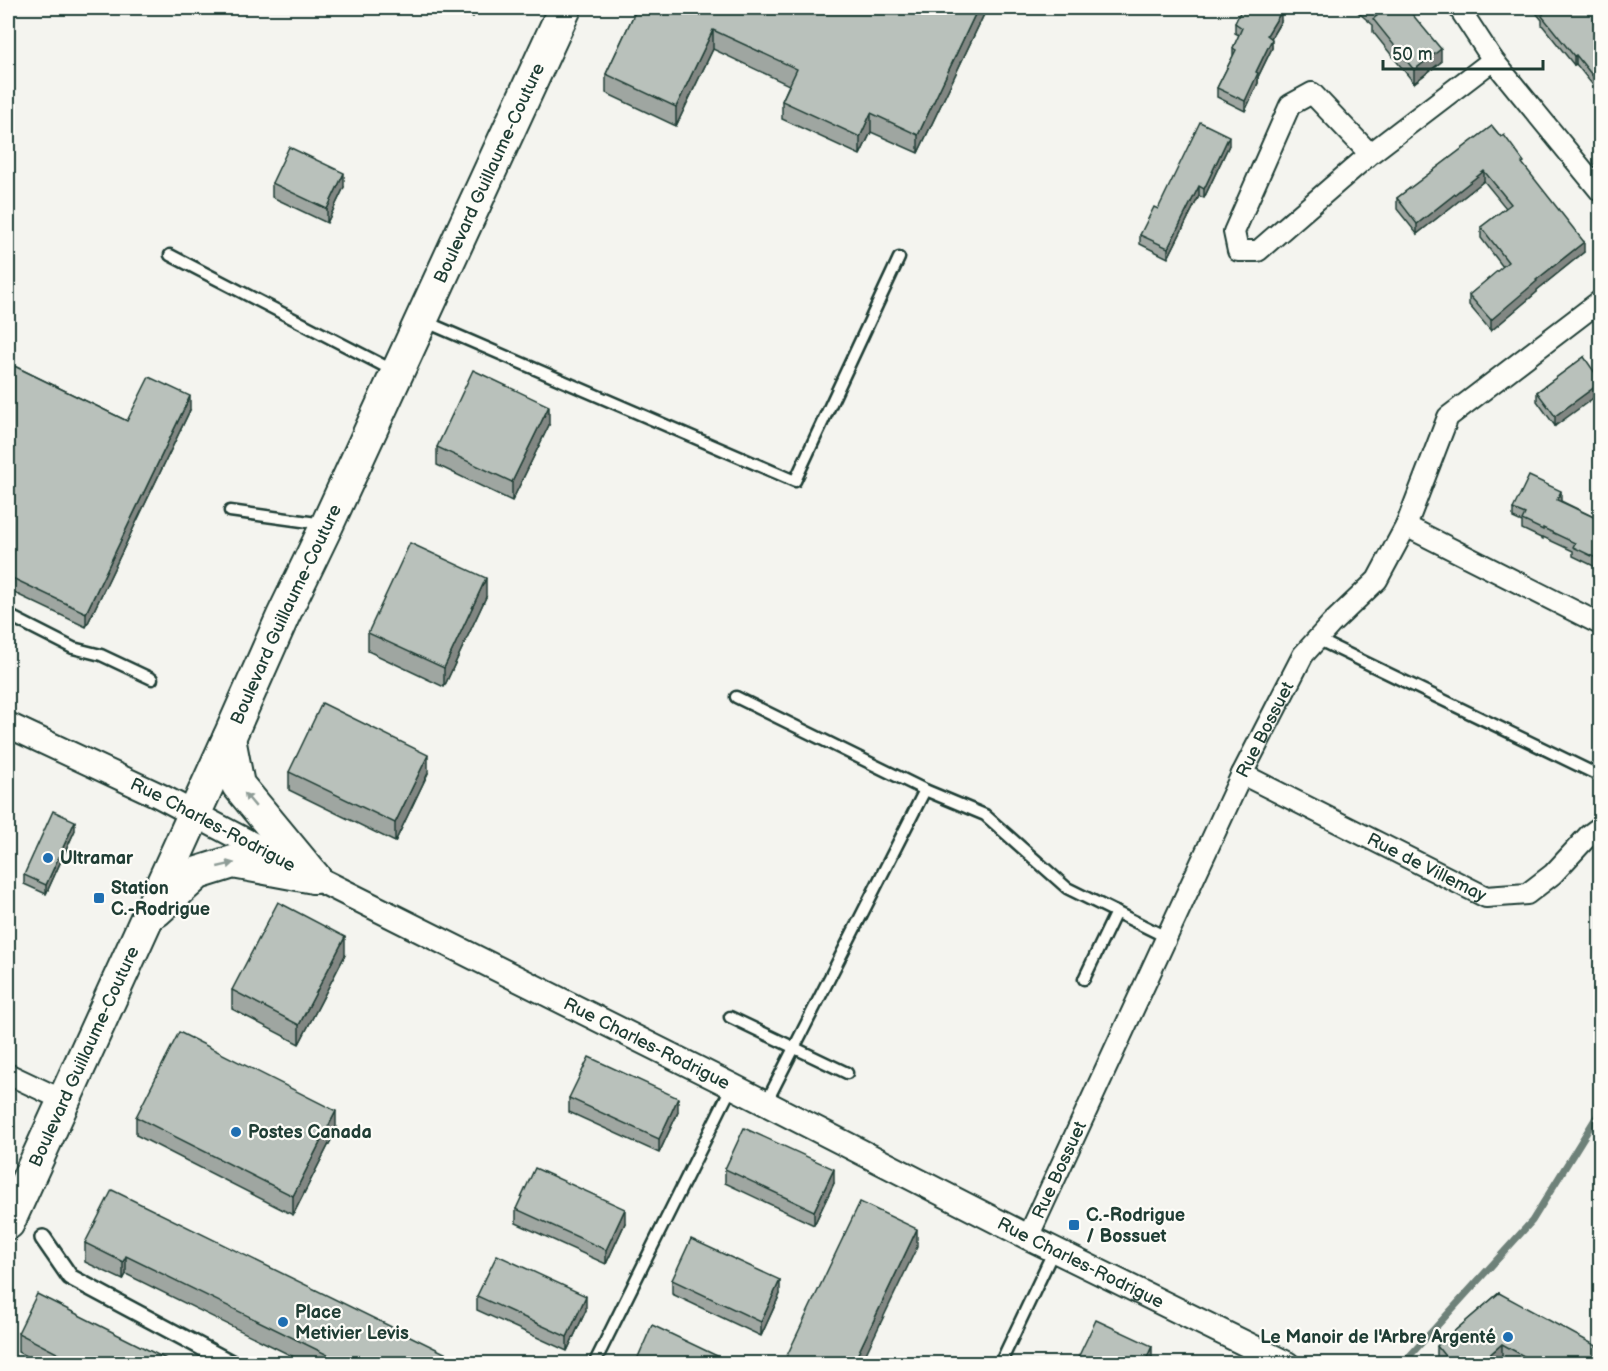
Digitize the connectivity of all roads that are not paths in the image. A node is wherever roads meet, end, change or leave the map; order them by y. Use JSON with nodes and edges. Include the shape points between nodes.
{"nodes":[{"id":1,"x":565,"y":8,"type":"edge"},
{"id":2,"x":1459,"y":8,"type":"edge"},
{"id":3,"x":1493,"y":60,"type":"junction"},
{"id":4,"x":1370,"y":154,"type":"junction"},
{"id":5,"x":1600,"y":191,"type":"edge"},
{"id":6,"x":170,"y":255,"type":"dead end"},
{"id":7,"x":899,"y":258,"type":"dead end"},
{"id":8,"x":1600,"y":301,"type":"edge"},
{"id":9,"x":421,"y":320,"type":"junction"},
{"id":10,"x":397,"y":372,"type":"junction"},
{"id":11,"x":230,"y":511,"type":"dead end"},
{"id":12,"x":327,"y":525,"type":"junction"},
{"id":13,"x":1406,"y":526,"type":"junction"},
{"id":14,"x":8,"y":616,"type":"edge"},
{"id":15,"x":1600,"y":624,"type":"edge"},
{"id":16,"x":1317,"y":639,"type":"junction"},
{"id":17,"x":152,"y":679,"type":"dead end"},
{"id":18,"x":736,"y":697,"type":"dead end"},
{"id":19,"x":8,"y":725,"type":"edge"},
{"id":20,"x":229,"y":738,"type":"junction"},
{"id":21,"x":1242,"y":774,"type":"junction"},
{"id":22,"x":1600,"y":776,"type":"edge"},
{"id":23,"x":925,"y":790,"type":"junction"},
{"id":24,"x":195,"y":813,"type":"junction"},
{"id":25,"x":1600,"y":827,"type":"edge"},
{"id":26,"x":314,"y":877,"type":"junction"},
{"id":27,"x":1116,"y":912,"type":"junction"},
{"id":28,"x":146,"y":921,"type":"junction"},
{"id":29,"x":1166,"y":937,"type":"junction"},
{"id":30,"x":1084,"y":979,"type":"dead end"},
{"id":31,"x":729,"y":1017,"type":"dead end"},
{"id":32,"x":794,"y":1047,"type":"junction"},
{"id":33,"x":847,"y":1073,"type":"dead end"},
{"id":34,"x":8,"y":1074,"type":"edge"},
{"id":35,"x":732,"y":1086,"type":"junction"},
{"id":36,"x":63,"y":1100,"type":"junction"},
{"id":37,"x":766,"y":1103,"type":"junction"},
{"id":38,"x":8,"y":1222,"type":"edge"},
{"id":39,"x":1028,"y":1237,"type":"junction"},
{"id":40,"x":43,"y":1238,"type":"dead end"},
{"id":41,"x":1054,"y":1250,"type":"junction"},
{"id":42,"x":233,"y":1364,"type":"edge"},
{"id":43,"x":594,"y":1364,"type":"edge"},
{"id":44,"x":1000,"y":1364,"type":"edge"},
{"id":45,"x":1287,"y":1364,"type":"edge"}],
"edges":[{"from":1,"to":9,"type":"main road","name":"Boulevard Guillaume-Couture"},
{"from":2,"to":3,"type":"street"},
{"from":3,"to":4,"type":"street"},
{"from":3,"to":5,"type":"street"},
{"from":4,"to":4,"type":"street","via":[[1312,93],[1290,105],[1234,232],[1238,251],[1258,251]]},
{"from":6,"to":10,"type":"lane"},
{"from":7,"to":9,"type":"lane","via":[[795,481]]},
{"from":8,"to":13,"type":"street","name":"Rue Bossuet","via":[[1448,417]]},
{"from":9,"to":10,"type":"main road","name":"Boulevard Guillaume-Couture"},
{"from":10,"to":12,"type":"main road","name":"Boulevard Guillaume-Couture"},
{"from":11,"to":12,"type":"lane"},
{"from":12,"to":20,"type":"main road","name":"Boulevard Guillaume-Couture"},
{"from":13,"to":15,"type":"street"},
{"from":13,"to":16,"type":"street","name":"Rue Bossuet","via":[[1377,580]]},
{"from":14,"to":17,"type":"lane","via":[[73,648],[100,655]]},
{"from":16,"to":21,"type":"street","name":"Rue Bossuet","via":[[1303,655]]},
{"from":16,"to":22,"type":"lane"},
{"from":18,"to":23,"type":"lane"},
{"from":19,"to":24,"type":"street","name":"Rue Charles-Rodrigue"},
{"from":20,"to":24,"type":"main road","name":"Boulevard Guillaume-Couture"},
{"from":26,"to":20,"type":"main road","one_way":true,"via":[[238,785]]},
{"from":21,"to":25,"type":"street","name":"Rue de Villemay","via":[[1486,897],[1527,894]]},
{"from":21,"to":29,"type":"street","name":"Rue Bossuet"},
{"from":23,"to":27,"type":"lane","via":[[985,815],[1067,888]]},
{"from":23,"to":32,"type":"lane"},
{"from":24,"to":26,"type":"street","name":"Rue Charles-Rodrigue"},
{"from":24,"to":28,"type":"main road","name":"Boulevard Guillaume-Couture"},
{"from":28,"to":26,"type":"main road","one_way":true,"via":[[198,873],[233,862]]},
{"from":26,"to":35,"type":"street","name":"Rue Charles-Rodrigue"},
{"from":27,"to":29,"type":"lane"},
{"from":27,"to":30,"type":"lane"},
{"from":28,"to":36,"type":"main road","name":"Boulevard Guillaume-Couture"},
{"from":29,"to":39,"type":"street","name":"Rue Bossuet"},
{"from":31,"to":32,"type":"lane"},
{"from":32,"to":33,"type":"lane"},
{"from":32,"to":37,"type":"lane"},
{"from":34,"to":36,"type":"street"},
{"from":35,"to":37,"type":"street","name":"Rue Charles-Rodrigue"},
{"from":35,"to":43,"type":"lane"},
{"from":36,"to":38,"type":"main road","name":"Boulevard Guillaume-Couture"},
{"from":37,"to":39,"type":"street","name":"Rue Charles-Rodrigue"},
{"from":39,"to":41,"type":"street","name":"Rue Charles-Rodrigue"},
{"from":40,"to":42,"type":"street","via":[[70,1277]]},
{"from":41,"to":44,"type":"lane"},
{"from":41,"to":45,"type":"street","name":"Rue Charles-Rodrigue"}]}
